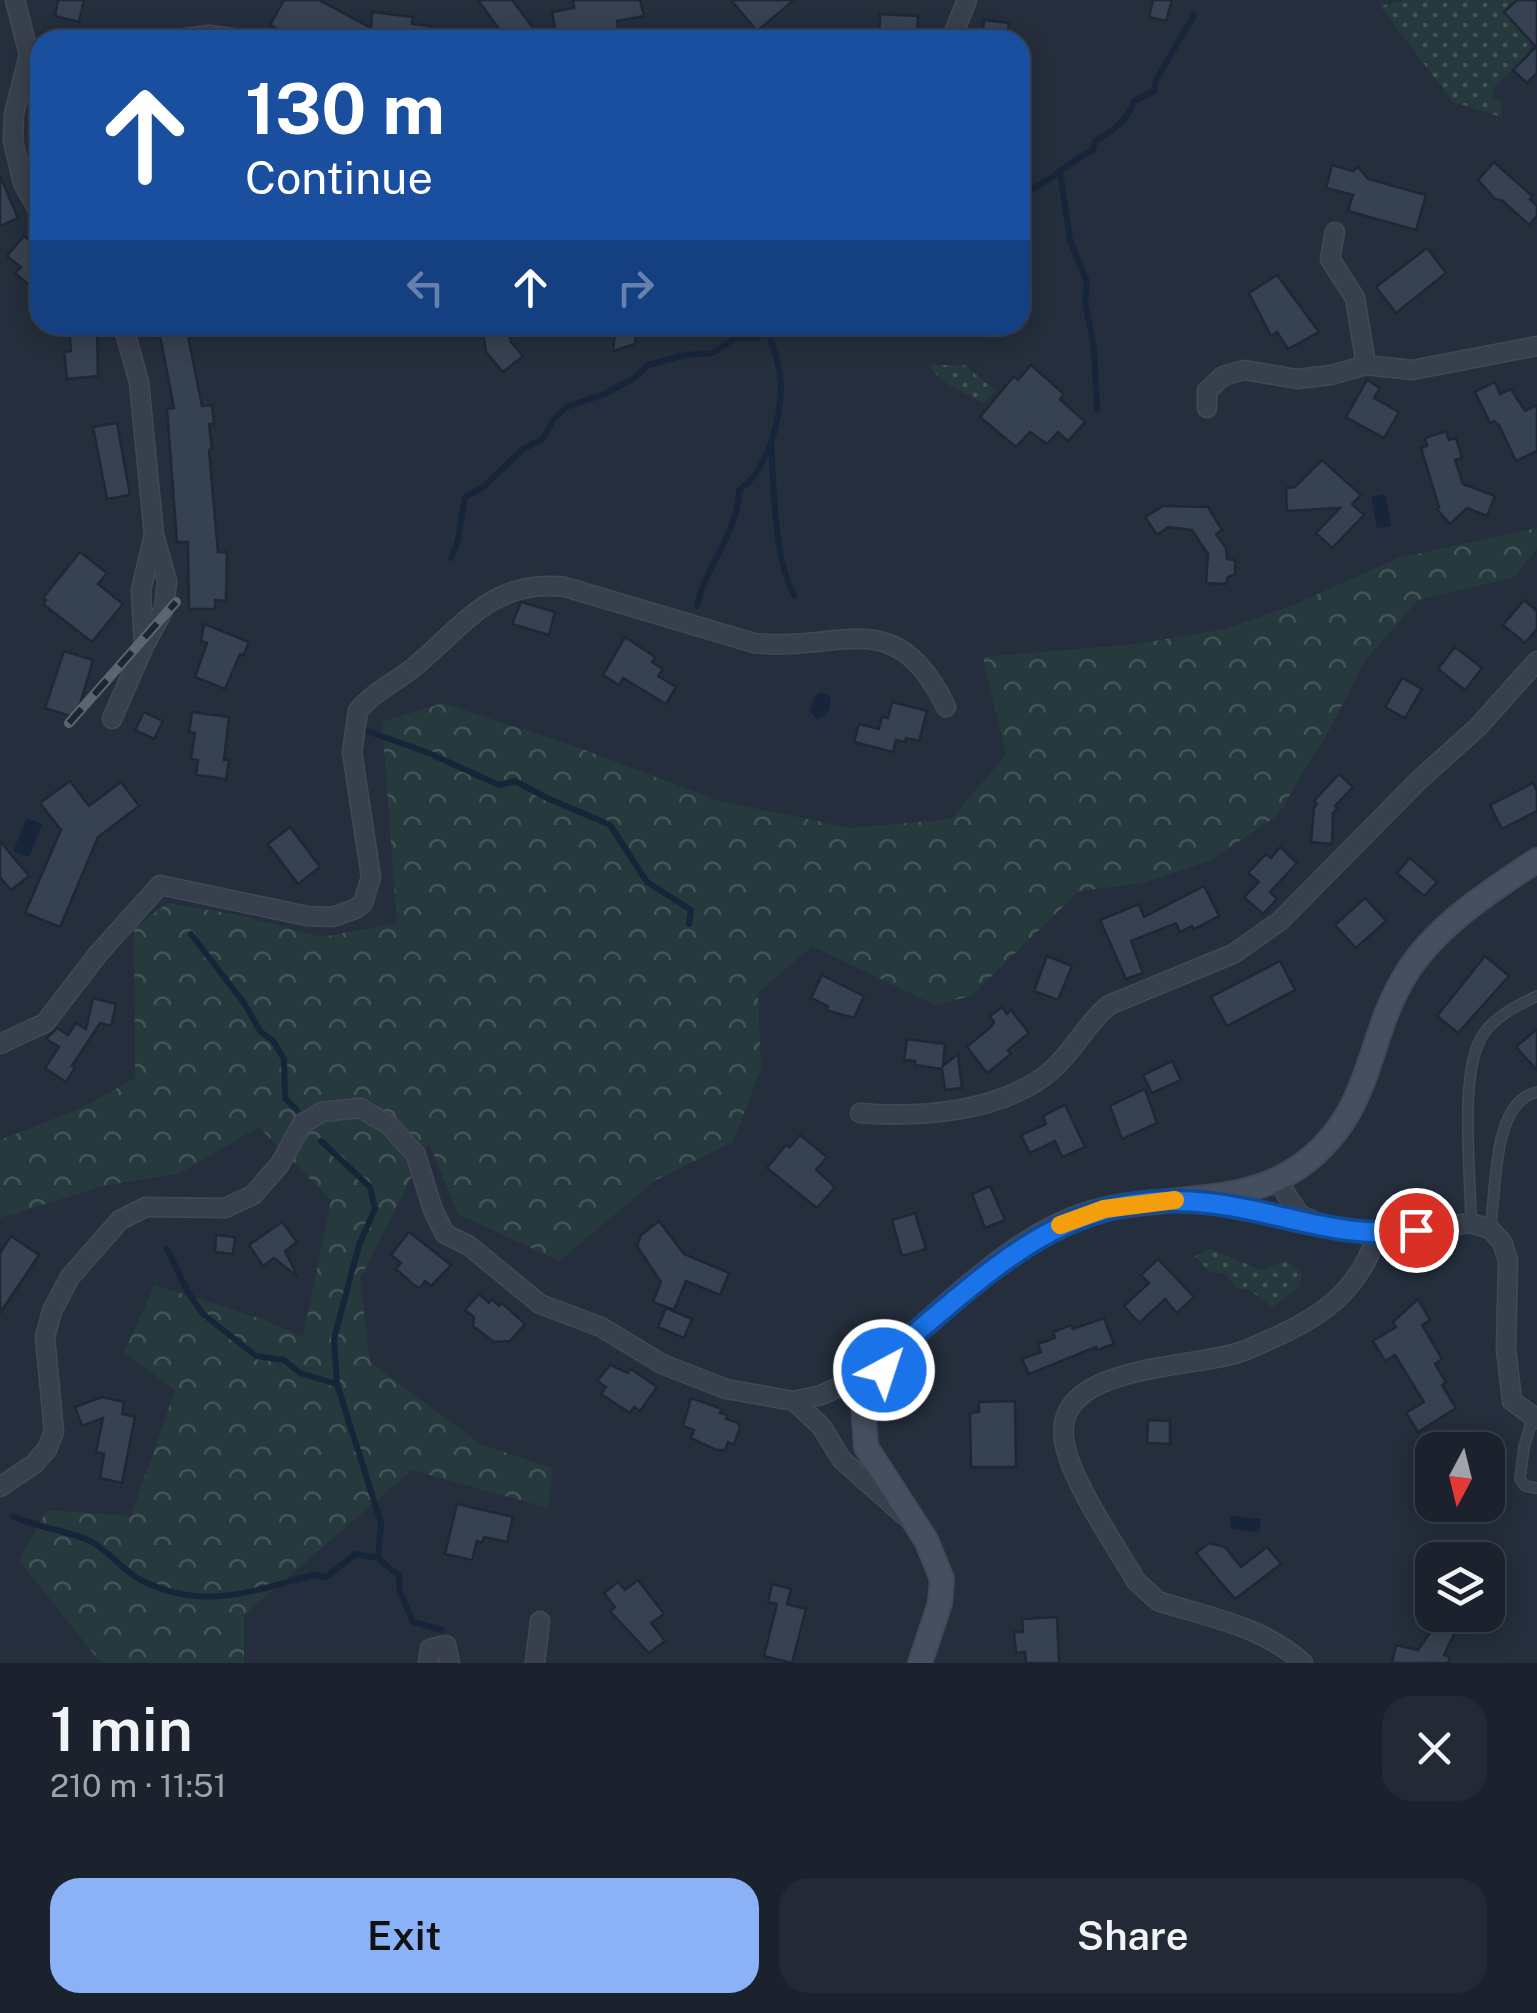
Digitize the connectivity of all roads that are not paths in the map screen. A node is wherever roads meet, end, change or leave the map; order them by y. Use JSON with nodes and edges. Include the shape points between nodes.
{"nodes":[{"id":1,"x":16,"y":0,"type":"edge"},
{"id":2,"x":968,"y":0,"type":"edge"},
{"id":3,"x":954,"y":30,"type":"edge"},
{"id":4,"x":30,"y":44,"type":"edge"},
{"id":5,"x":30,"y":68,"type":"edge"},
{"id":6,"x":30,"y":195,"type":"edge"},
{"id":7,"x":1336,"y":232,"type":"dead end"},
{"id":8,"x":126,"y":335,"type":"edge"},
{"id":9,"x":1537,"y":346,"type":"edge"},
{"id":10,"x":1366,"y":365,"type":"junction"},
{"id":11,"x":1207,"y":408,"type":"dead end"},
{"id":12,"x":154,"y":535,"type":"junction"},
{"id":13,"x":144,"y":646,"type":"junction"},
{"id":14,"x":1537,"y":661,"type":"edge"},
{"id":15,"x":946,"y":708,"type":"dead end"},
{"id":16,"x":112,"y":719,"type":"dead end"},
{"id":17,"x":1537,"y":860,"type":"edge"},
{"id":18,"x":1537,"y":996,"type":"edge"},
{"id":19,"x":0,"y":1044,"type":"edge"},
{"id":20,"x":1537,"y":1092,"type":"edge"},
{"id":21,"x":860,"y":1113,"type":"dead end"},
{"id":22,"x":1276,"y":1179,"type":"junction"},
{"id":23,"x":1194,"y":1199,"type":"junction"},
{"id":24,"x":1471,"y":1224,"type":"junction"},
{"id":25,"x":1328,"y":1227,"type":"junction"},
{"id":26,"x":1490,"y":1229,"type":"junction"},
{"id":27,"x":1376,"y":1234,"type":"junction"},
{"id":28,"x":874,"y":1372,"type":"junction"},
{"id":29,"x":794,"y":1401,"type":"junction"},
{"id":30,"x":1535,"y":1418,"type":"edge"},
{"id":31,"x":0,"y":1487,"type":"edge"},
{"id":32,"x":1537,"y":1488,"type":"edge"},
{"id":33,"x":917,"y":1526,"type":"junction"},
{"id":34,"x":540,"y":1620,"type":"dead end"},
{"id":35,"x":428,"y":1663,"type":"edge"},
{"id":36,"x":450,"y":1663,"type":"edge"},
{"id":37,"x":535,"y":1663,"type":"edge"},
{"id":38,"x":920,"y":1663,"type":"edge"},
{"id":39,"x":1303,"y":1663,"type":"edge"}],
"edges":[{"from":1,"to":4,"type":"street"},
{"from":2,"to":3,"type":"street"},
{"from":5,"to":6,"type":"street","via":[[14,114],[13,141]]},
{"from":7,"to":10,"type":"street","via":[[1330,259],[1355,298]]},
{"from":8,"to":12,"type":"street","via":[[139,382]]},
{"from":9,"to":10,"type":"street","via":[[1412,370]]},
{"from":10,"to":11,"type":"street","via":[[1298,379],[1244,370],[1223,376],[1207,391]]},
{"from":12,"to":13,"type":"street","via":[[141,590]]},
{"from":12,"to":13,"type":"street","via":[[167,591]]},
{"from":13,"to":16,"type":"street"},
{"from":14,"to":21,"type":"street","via":[[1299,905],[1248,945],[1109,1005],[1056,1066],[1014,1094],[921,1113]]},
{"from":15,"to":19,"type":"street","via":[[910,656],[881,641],[754,643],[565,587],[512,591],[482,606],[358,711],[352,752],[371,878],[363,903],[332,917],[307,916],[160,885],[44,1024]]},
{"from":17,"to":22,"type":"street","via":[[1475,904],[1416,959],[1397,990],[1350,1111],[1316,1153]]},
{"from":18,"to":24,"type":"lane","via":[[1501,1015],[1474,1055]]},
{"from":20,"to":26,"type":"lane","via":[[1508,1114]]},
{"from":22,"to":23,"type":"street"},
{"from":22,"to":25,"type":"street","via":[[1300,1214]]},
{"from":23,"to":25,"type":"street"},
{"from":23,"to":28,"type":"street","via":[[1104,1209],[1061,1225],[1014,1252],[911,1337],[888,1367]]},
{"from":24,"to":26,"type":"street"},
{"from":24,"to":27,"type":"street"},
{"from":25,"to":27,"type":"street"},
{"from":26,"to":30,"type":"street","via":[[1508,1260],[1512,1401]]},
{"from":27,"to":39,"type":"street","via":[[1359,1275],[1323,1312],[1244,1352],[1125,1375],[1092,1388],[1074,1400],[1063,1426],[1069,1460],[1147,1594],[1237,1625]]},
{"from":28,"to":29,"type":"street"},
{"from":28,"to":33,"type":"street","via":[[862,1404],[864,1439]]},
{"from":29,"to":31,"type":"street","via":[[726,1388],[662,1364],[601,1327],[540,1304],[445,1234],[416,1155],[388,1125],[360,1108],[322,1112],[302,1124],[254,1195],[225,1208],[146,1207],[120,1220],[70,1277],[45,1337],[54,1432],[34,1464]]},
{"from":29,"to":33,"type":"street","via":[[851,1468]]},
{"from":30,"to":32,"type":"lane","via":[[1520,1479]]},
{"from":33,"to":38,"type":"street","via":[[942,1579]]},
{"from":34,"to":37,"type":"street"},
{"from":35,"to":36,"type":"street","via":[[430,1649],[446,1645]]}]}
